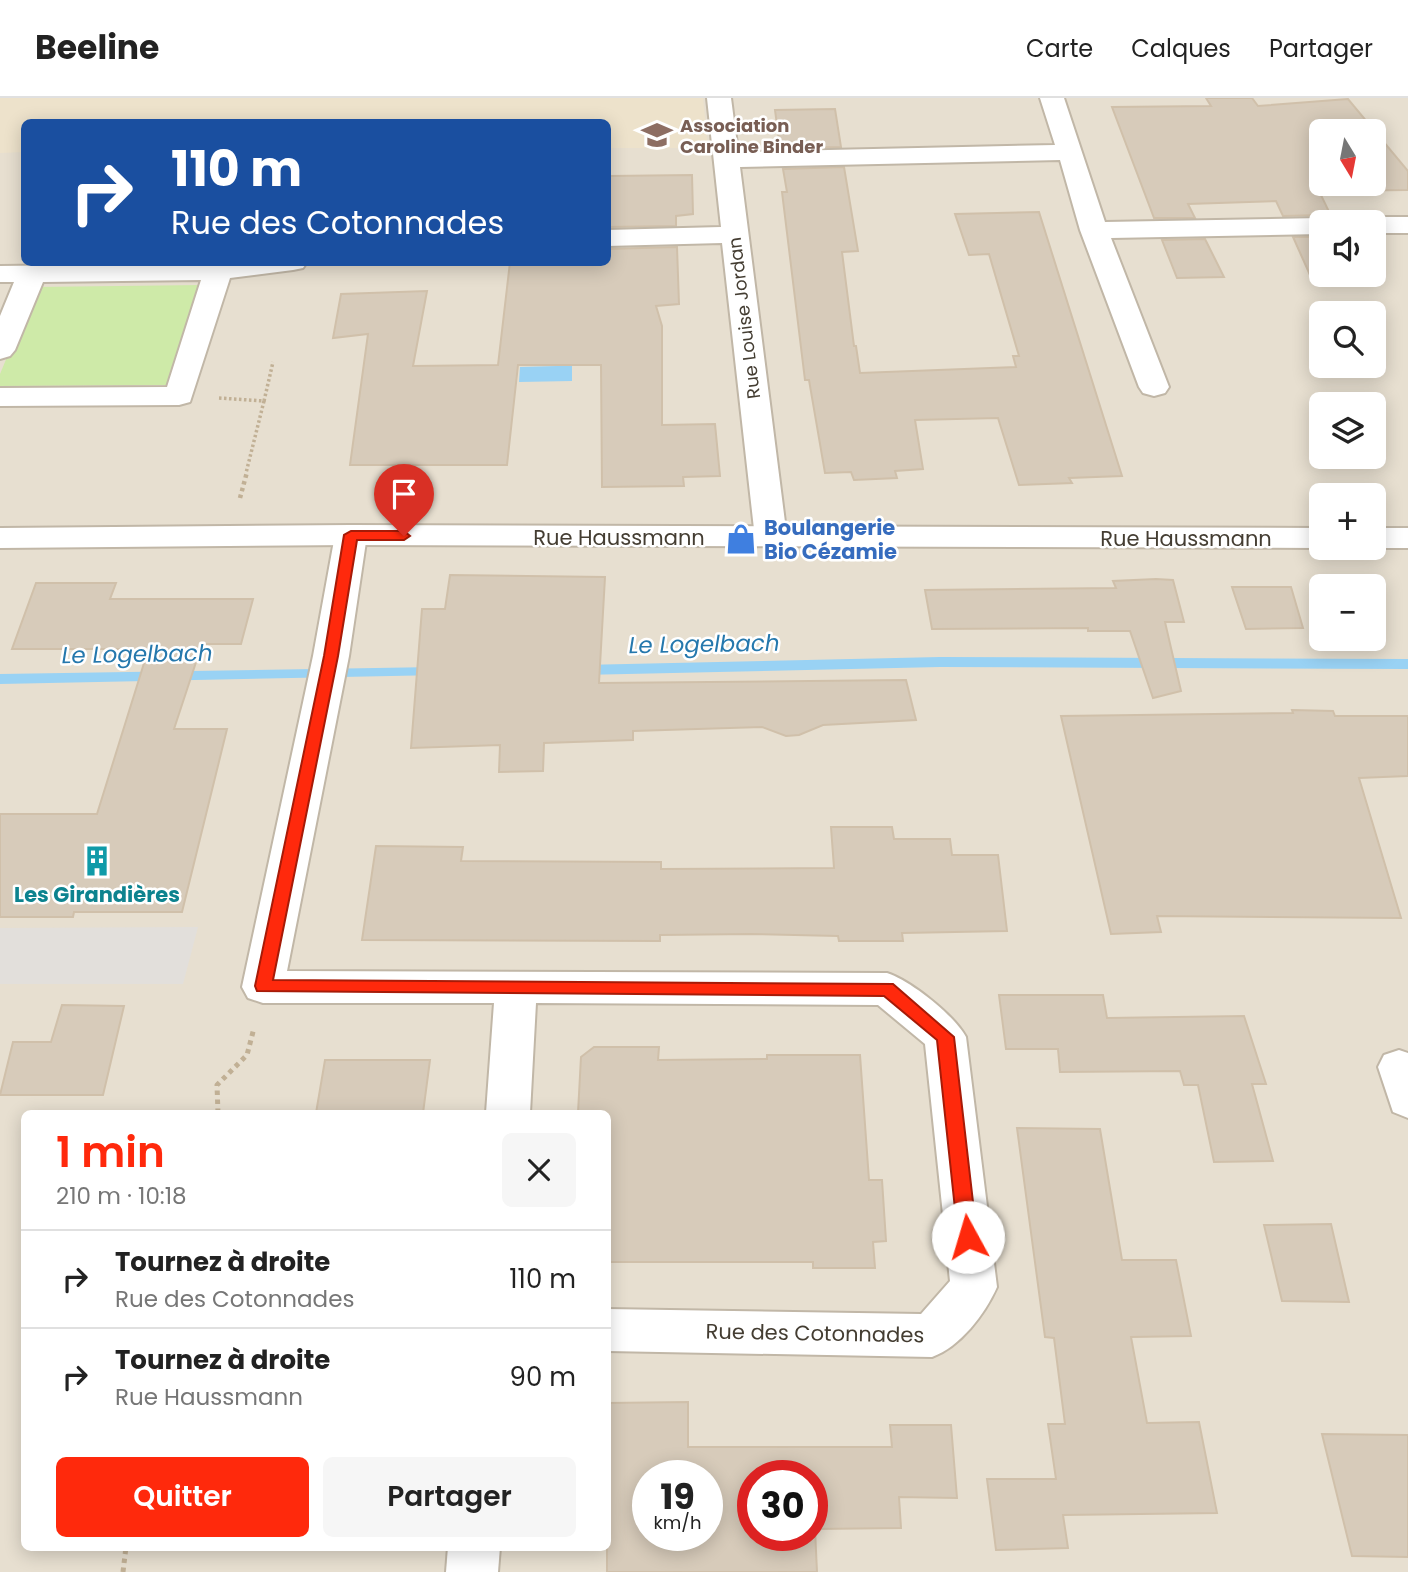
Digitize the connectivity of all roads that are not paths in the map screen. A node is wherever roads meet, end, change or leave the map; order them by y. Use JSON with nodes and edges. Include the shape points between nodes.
{"nodes":[{"id":1,"x":719,"y":98,"type":"edge"},
{"id":2,"x":1052,"y":98,"type":"edge"},
{"id":3,"x":1069,"y":152,"type":"junction"},
{"id":4,"x":724,"y":160,"type":"junction"},
{"id":5,"x":1386,"y":225,"type":"edge"},
{"id":6,"x":1408,"y":225,"type":"edge"},
{"id":7,"x":1309,"y":226,"type":"edge"},
{"id":8,"x":1094,"y":230,"type":"junction"},
{"id":9,"x":734,"y":235,"type":"junction"},
{"id":10,"x":611,"y":238,"type":"edge"},
{"id":11,"x":260,"y":266,"type":"edge"},
{"id":12,"x":218,"y":271,"type":"junction"},
{"id":13,"x":0,"y":274,"type":"edge"},
{"id":14,"x":32,"y":274,"type":"junction"},
{"id":15,"x":0,"y":350,"type":"edge"},
{"id":16,"x":1154,"y":387,"type":"dead end"},
{"id":17,"x":0,"y":397,"type":"edge"},
{"id":18,"x":351,"y":535,"type":"junction"},
{"id":19,"x":0,"y":538,"type":"edge"},
{"id":20,"x":771,"y":538,"type":"junction"},
{"id":21,"x":1309,"y":538,"type":"edge"},
{"id":22,"x":1386,"y":538,"type":"edge"},
{"id":23,"x":1408,"y":538,"type":"edge"},
{"id":24,"x":516,"y":987,"type":"junction"},
{"id":25,"x":508,"y":1110,"type":"edge"},
{"id":26,"x":611,"y":1330,"type":"edge"},
{"id":27,"x":474,"y":1551,"type":"edge"},
{"id":28,"x":472,"y":1572,"type":"edge"}],
"edges":[{"from":1,"to":4,"type":"street","name":"Rue Louise Jordan"},
{"from":2,"to":3,"type":"street"},
{"from":3,"to":4,"type":"street"},
{"from":3,"to":8,"type":"street"},
{"from":4,"to":9,"type":"street","name":"Rue Louise Jordan"},
{"from":5,"to":6,"type":"street"},
{"from":7,"to":8,"type":"street"},
{"from":8,"to":16,"type":"street"},
{"from":9,"to":10,"type":"street"},
{"from":9,"to":20,"type":"street","name":"Rue Louise Jordan"},
{"from":11,"to":12,"type":"street"},
{"from":12,"to":14,"type":"street"},
{"from":12,"to":17,"type":"street","via":[[179,396]]},
{"from":13,"to":14,"type":"street"},
{"from":14,"to":15,"type":"street"},
{"from":18,"to":19,"type":"street","name":"Rue Haussmann"},
{"from":18,"to":20,"type":"street","name":"Rue Haussmann"},
{"from":18,"to":24,"type":"street","name":"Rue des Cotonnades","via":[[328,673],[263,986]]},
{"from":20,"to":21,"type":"street","name":"Rue Haussmann"},
{"from":22,"to":23,"type":"street"},
{"from":24,"to":25,"type":"street"},
{"from":24,"to":26,"type":"street","name":"Rue des Cotonnades","via":[[887,989],[945,1037],[974,1287],[932,1336]]},
{"from":27,"to":28,"type":"street"}]}
